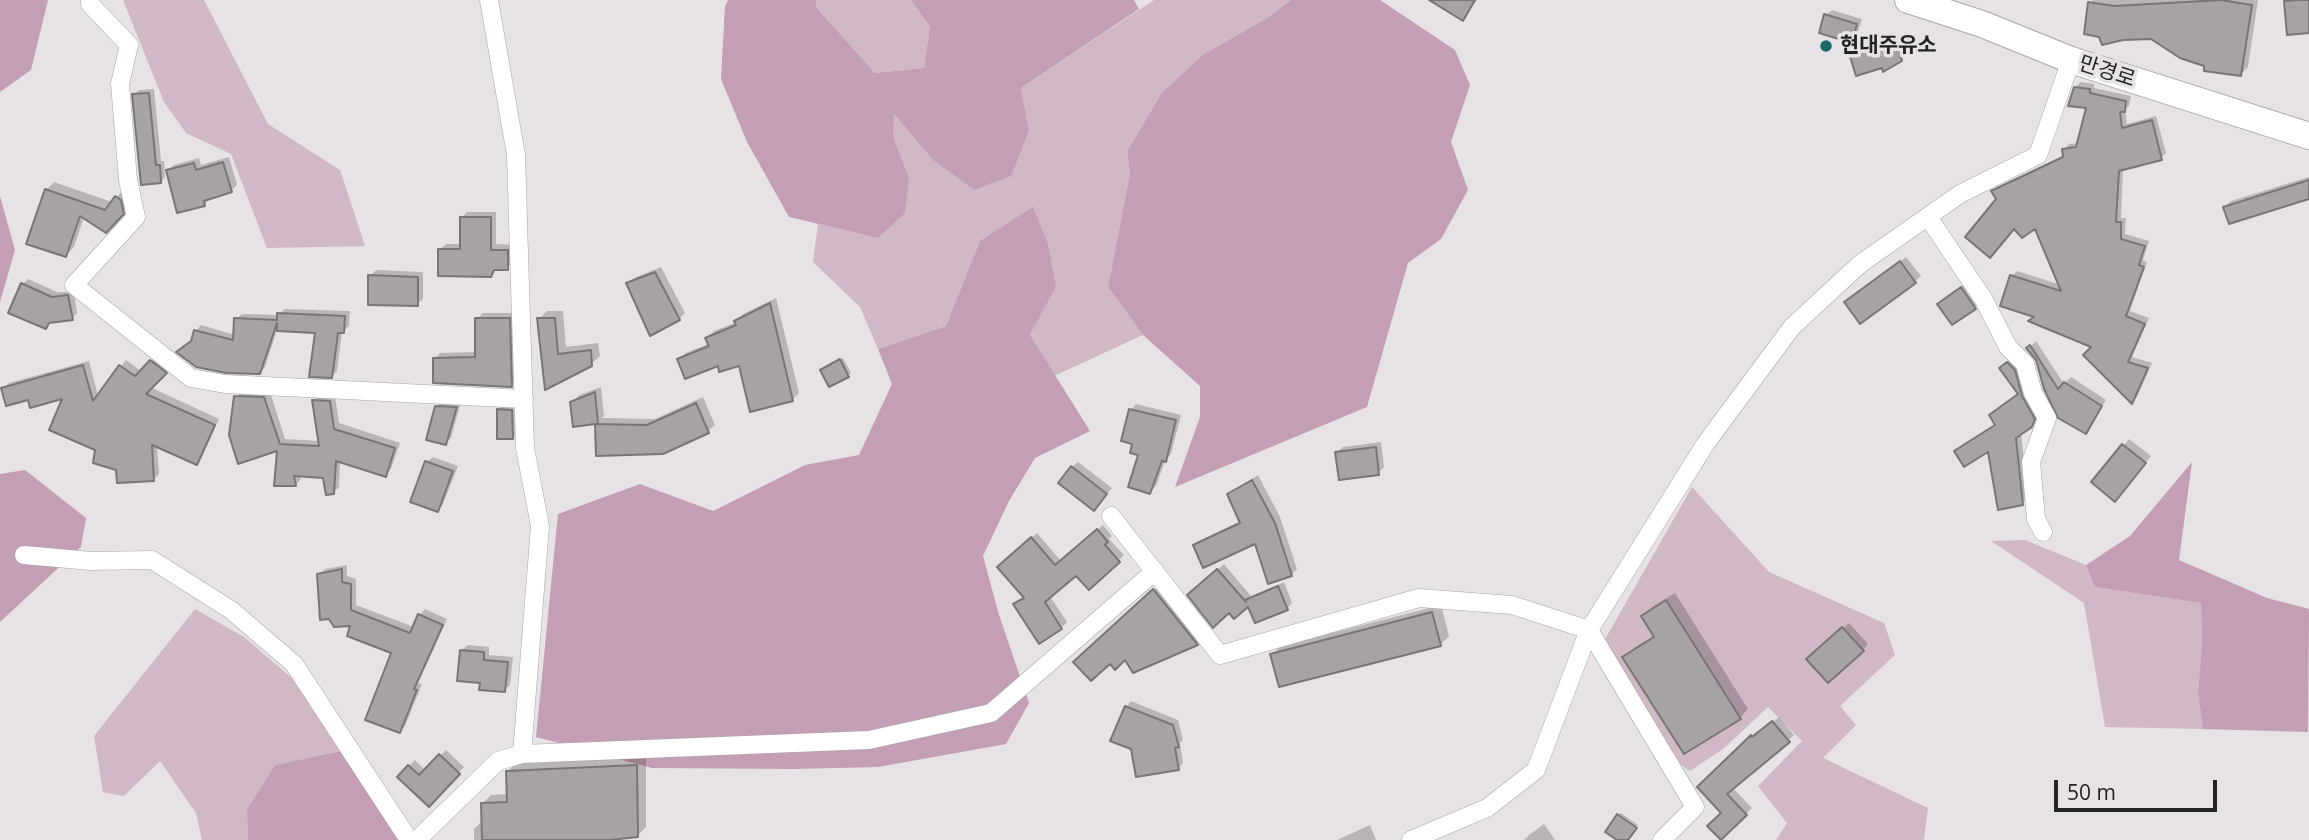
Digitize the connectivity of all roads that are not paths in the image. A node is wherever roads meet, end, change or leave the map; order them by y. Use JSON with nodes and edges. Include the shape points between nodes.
{"nodes":[{"id":1,"x":90,"y":0,"type":"edge"},
{"id":2,"x":489,"y":0,"type":"edge"},
{"id":3,"x":1908,"y":0,"type":"edge"},
{"id":4,"x":2071,"y":60,"type":"junction"},
{"id":5,"x":2309,"y":136,"type":"edge"},
{"id":6,"x":1928,"y":217,"type":"junction"},
{"id":7,"x":524,"y":399,"type":"junction"},
{"id":8,"x":1111,"y":516,"type":"dead end"},
{"id":9,"x":2043,"y":532,"type":"dead end"},
{"id":10,"x":24,"y":555,"type":"dead end"},
{"id":11,"x":1155,"y":570,"type":"junction"},
{"id":12,"x":1589,"y":630,"type":"junction"},
{"id":13,"x":522,"y":754,"type":"junction"},
{"id":14,"x":1433,"y":835,"type":"edge"},
{"id":15,"x":409,"y":840,"type":"edge"},
{"id":16,"x":417,"y":840,"type":"edge"},
{"id":17,"x":1410,"y":840,"type":"edge"},
{"id":18,"x":1662,"y":840,"type":"edge"}],
"edges":[{"from":1,"to":7,"type":"street","via":[[129,46],[120,84],[128,180],[136,217],[74,285],[191,378],[225,384]]},
{"from":2,"to":7,"type":"street","via":[[516,155]]},
{"from":3,"to":4,"type":"street","name":"만경로"},
{"from":4,"to":5,"type":"street","name":"만경로"},
{"from":4,"to":6,"type":"street","via":[[2038,155],[1960,194]]},
{"from":6,"to":9,"type":"street","via":[[1984,300],[2008,347],[2025,364],[2033,393],[2047,418],[2031,462],[2036,519]]},
{"from":6,"to":12,"type":"street","via":[[1860,264],[1792,327],[1706,443]]},
{"from":7,"to":13,"type":"street","via":[[526,449],[540,526]]},
{"from":8,"to":11,"type":"street"},
{"from":10,"to":15,"type":"street","via":[[91,561],[152,559],[231,610],[294,664]]},
{"from":11,"to":12,"type":"street","via":[[1220,655],[1419,598],[1512,606]]},
{"from":11,"to":13,"type":"street","via":[[991,713],[869,740]]},
{"from":12,"to":14,"type":"street","via":[[1536,769],[1487,808]]},
{"from":12,"to":18,"type":"street","via":[[1695,807]]},
{"from":13,"to":16,"type":"street","via":[[498,761]]},
{"from":14,"to":17,"type":"street"}]}
